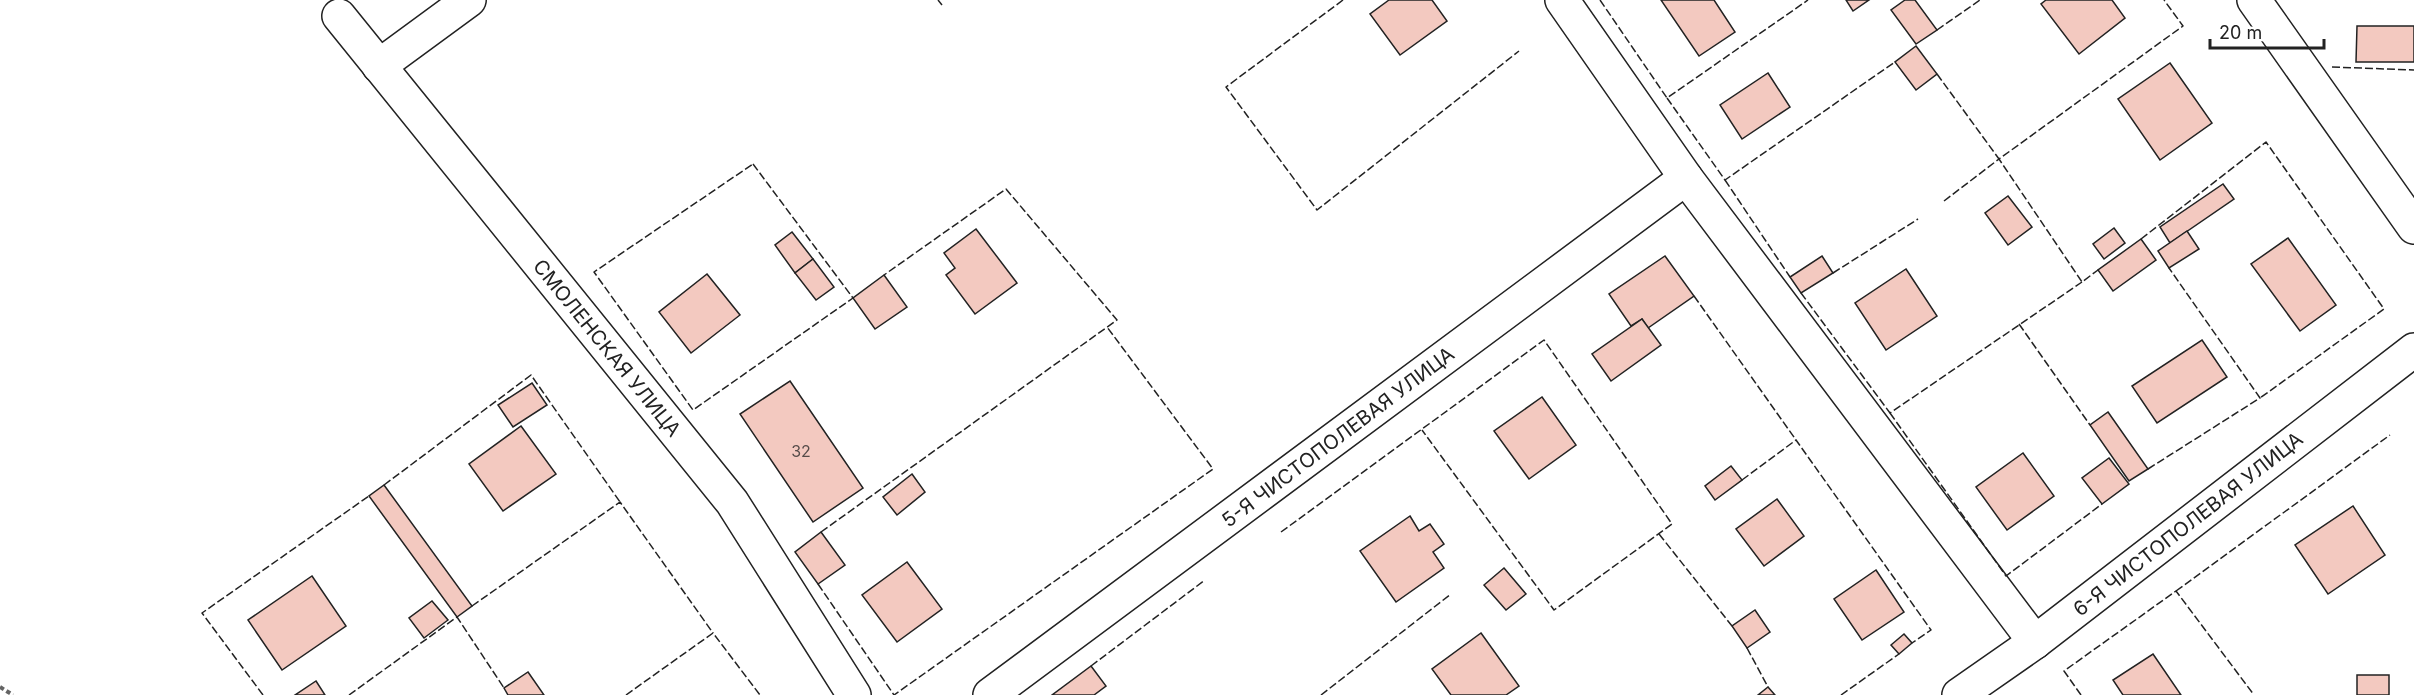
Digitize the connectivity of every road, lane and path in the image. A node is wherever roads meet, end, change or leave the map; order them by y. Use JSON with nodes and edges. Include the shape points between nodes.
{"nodes":[{"id":1,"x":469,"y":0,"type":"edge"},
{"id":2,"x":1562,"y":0,"type":"edge"},
{"id":3,"x":2254,"y":0,"type":"edge"},
{"id":4,"x":339,"y":16,"type":"dead end"},
{"id":5,"x":379,"y":66,"type":"junction"},
{"id":6,"x":1686,"y":178,"type":"junction"},
{"id":7,"x":2414,"y":227,"type":"edge"},
{"id":8,"x":2414,"y":350,"type":"edge"},
{"id":9,"x":2035,"y":642,"type":"junction"},
{"id":10,"x":0,"y":687,"type":"edge"},
{"id":11,"x":13,"y":695,"type":"edge"},
{"id":12,"x":854,"y":695,"type":"edge"},
{"id":13,"x":990,"y":695,"type":"edge"},
{"id":14,"x":1959,"y":695,"type":"edge"}],
"edges":[{"from":1,"to":5,"type":"street"},
{"from":2,"to":6,"type":"street"},
{"from":3,"to":7,"type":"street"},
{"from":4,"to":5,"type":"street","name":"СМОЛЕНСКАЯ УЛИЦА"},
{"from":5,"to":12,"type":"street","name":"СМОЛЕНСКАЯ УЛИЦА","via":[[732,502]]},
{"from":6,"to":9,"type":"street"},
{"from":6,"to":13,"type":"street","name":"5-Я ЧИСТОПОЛЕВАЯ УЛИЦА"},
{"from":8,"to":9,"type":"street","name":"6-Я ЧИСТОПОЛЕВАЯ УЛИЦА"},
{"from":9,"to":14,"type":"street","name":"6-Я ЧИСТОПОЛЕВАЯ УЛИЦА"},
{"from":10,"to":11,"type":"path"}]}
